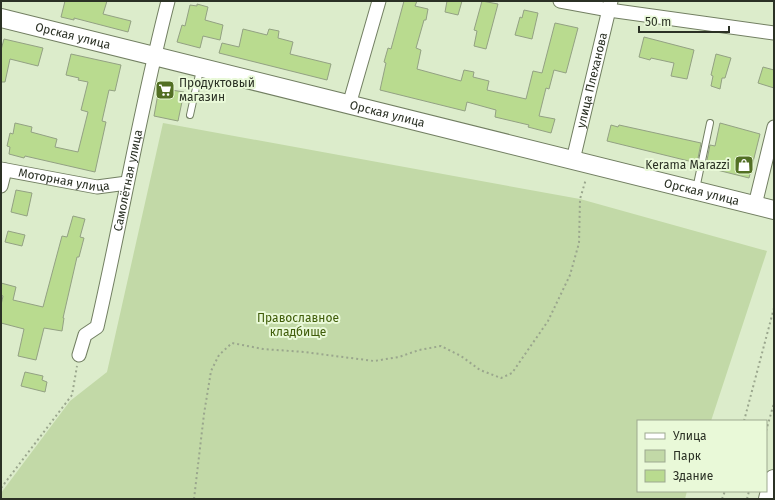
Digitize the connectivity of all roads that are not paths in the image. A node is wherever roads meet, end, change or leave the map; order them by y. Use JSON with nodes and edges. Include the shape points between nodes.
{"nodes":[{"id":1,"x":168,"y":1,"type":"edge"},
{"id":2,"x":379,"y":1,"type":"edge"},
{"id":3,"x":560,"y":1,"type":"edge"},
{"id":4,"x":610,"y":6,"type":"edge"},
{"id":5,"x":1,"y":18,"type":"edge"},
{"id":6,"x":774,"y":33,"type":"edge"},
{"id":7,"x":154,"y":56,"type":"junction"},
{"id":8,"x":200,"y":68,"type":"junction"},
{"id":9,"x":349,"y":105,"type":"junction"},
{"id":10,"x":190,"y":115,"type":"dead end"},
{"id":11,"x":710,"y":123,"type":"dead end"},
{"id":12,"x":774,"y":127,"type":"edge"},
{"id":13,"x":581,"y":162,"type":"junction"},
{"id":14,"x":3,"y":169,"type":"edge"},
{"id":15,"x":127,"y":183,"type":"junction"},
{"id":16,"x":1,"y":186,"type":"edge"},
{"id":17,"x":695,"y":190,"type":"junction"},
{"id":18,"x":755,"y":205,"type":"junction"},
{"id":19,"x":774,"y":210,"type":"edge"},
{"id":20,"x":79,"y":355,"type":"road end"},
{"id":21,"x":774,"y":480,"type":"edge"},
{"id":22,"x":769,"y":499,"type":"edge"}],
"edges":[{"from":1,"to":7,"type":"street","name":"Самолётная улица"},
{"from":2,"to":9,"type":"street"},
{"from":3,"to":4,"type":"street"},
{"from":4,"to":6,"type":"street"},
{"from":4,"to":13,"type":"street","name":"улица Плеханова"},
{"from":5,"to":7,"type":"main road","name":"Орская улица"},
{"from":7,"to":8,"type":"main road","name":"Орская улица"},
{"from":7,"to":15,"type":"street","name":"Самолётная улица"},
{"from":8,"to":9,"type":"main road","name":"Орская улица"},
{"from":8,"to":10,"type":"lane"},
{"from":9,"to":13,"type":"main road","name":"Орская улица"},
{"from":11,"to":17,"type":"lane"},
{"from":12,"to":18,"type":"street"},
{"from":13,"to":17,"type":"main road","name":"Орская улица"},
{"from":14,"to":15,"type":"street","name":"Моторная улица","via":[[98,187]]},
{"from":14,"to":16,"type":"street"},
{"from":15,"to":20,"type":"street","name":"Самолётная улица","via":[[97,326],[85,335]]},
{"from":17,"to":18,"type":"main road","name":"Орская улица"},
{"from":18,"to":19,"type":"main road","name":"Орская улица"},
{"from":21,"to":22,"type":"main road"}]}
